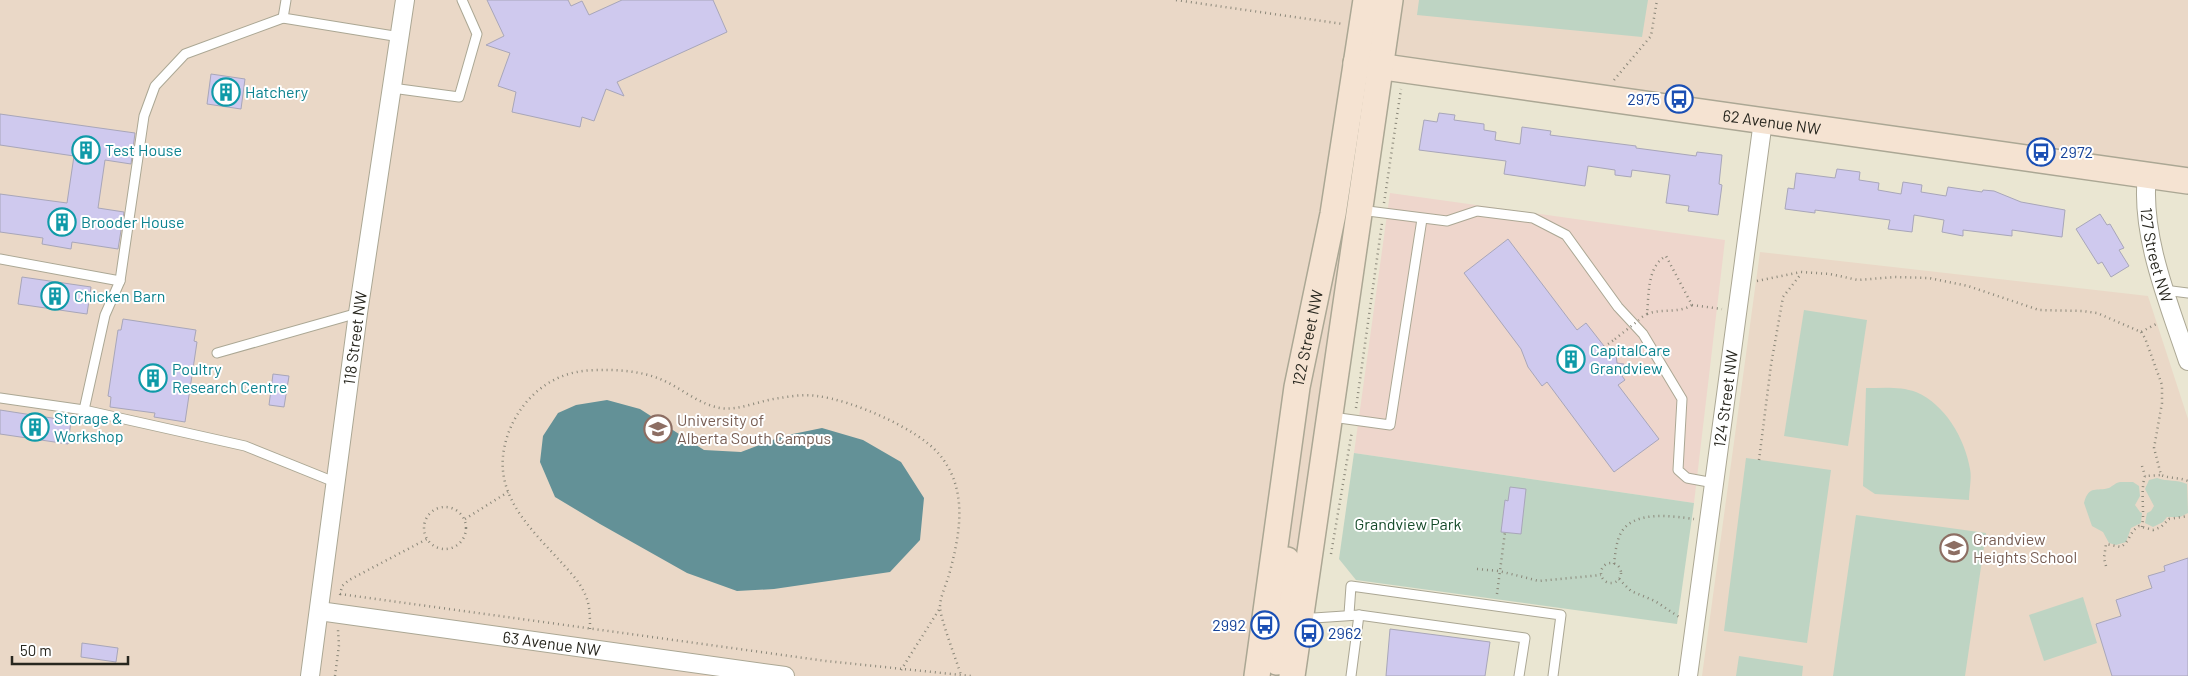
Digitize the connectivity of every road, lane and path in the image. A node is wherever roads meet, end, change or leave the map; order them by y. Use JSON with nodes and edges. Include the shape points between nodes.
{"nodes":[{"id":1,"x":286,"y":0,"type":"edge"},
{"id":2,"x":405,"y":0,"type":"edge"},
{"id":3,"x":462,"y":0,"type":"edge"},
{"id":4,"x":1176,"y":0,"type":"edge"},
{"id":5,"x":1366,"y":0,"type":"edge"},
{"id":6,"x":1390,"y":0,"type":"edge"},
{"id":7,"x":1657,"y":0,"type":"edge"},
{"id":8,"x":283,"y":18,"type":"junction"},
{"id":9,"x":1362,"y":27,"type":"junction"},
{"id":10,"x":400,"y":37,"type":"junction"},
{"id":11,"x":1356,"y":63,"type":"junction"},
{"id":12,"x":1381,"y":67,"type":"junction"},
{"id":13,"x":1402,"y":84,"type":"dead end"},
{"id":14,"x":392,"y":88,"type":"junction"},
{"id":15,"x":1606,"y":100,"type":"junction"},
{"id":16,"x":1763,"y":121,"type":"junction"},
{"id":17,"x":2147,"y":175,"type":"junction"},
{"id":18,"x":2188,"y":181,"type":"edge"},
{"id":19,"x":1359,"y":210,"type":"junction"},
{"id":20,"x":1383,"y":214,"type":"junction"},
{"id":21,"x":1422,"y":219,"type":"junction"},
{"id":22,"x":0,"y":259,"type":"edge"},
{"id":23,"x":1801,"y":274,"type":"dead end"},
{"id":24,"x":120,"y":281,"type":"junction"},
{"id":25,"x":1751,"y":281,"type":"dead end"},
{"id":26,"x":2164,"y":290,"type":"junction"},
{"id":27,"x":2188,"y":293,"type":"edge"},
{"id":28,"x":1692,"y":306,"type":"junction"},
{"id":29,"x":1738,"y":310,"type":"junction"},
{"id":30,"x":358,"y":313,"type":"junction"},
{"id":31,"x":1647,"y":314,"type":"junction"},
{"id":32,"x":2173,"y":316,"type":"junction"},
{"id":33,"x":2141,"y":332,"type":"junction"},
{"id":34,"x":1604,"y":347,"type":"dead end"},
{"id":35,"x":218,"y":353,"type":"dead end"},
{"id":36,"x":2188,"y":361,"type":"edge"},
{"id":37,"x":0,"y":398,"type":"edge"},
{"id":38,"x":84,"y":410,"type":"junction"},
{"id":39,"x":1342,"y":418,"type":"junction"},
{"id":40,"x":1759,"y":460,"type":"dead end"},
{"id":41,"x":2142,"y":466,"type":"dead end"},
{"id":42,"x":1286,"y":468,"type":"junction"},
{"id":43,"x":2161,"y":475,"type":"junction"},
{"id":44,"x":2145,"y":476,"type":"junction"},
{"id":45,"x":2188,"y":481,"type":"edge"},
{"id":46,"x":337,"y":483,"type":"junction"},
{"id":47,"x":1714,"y":483,"type":"junction"},
{"id":48,"x":508,"y":492,"type":"junction"},
{"id":49,"x":2188,"y":516,"type":"edge"},
{"id":50,"x":464,"y":520,"type":"junction"},
{"id":51,"x":1709,"y":520,"type":"junction"},
{"id":52,"x":2142,"y":527,"type":"junction"},
{"id":53,"x":1505,"y":532,"type":"dead end"},
{"id":54,"x":427,"y":539,"type":"junction"},
{"id":55,"x":1330,"y":557,"type":"dead end"},
{"id":56,"x":1614,"y":564,"type":"junction"},
{"id":57,"x":2106,"y":566,"type":"dead end"},
{"id":58,"x":1477,"y":568,"type":"dead end"},
{"id":59,"x":1500,"y":571,"type":"junction"},
{"id":60,"x":1601,"y":575,"type":"junction"},
{"id":61,"x":1618,"y":579,"type":"junction"},
{"id":62,"x":340,"y":594,"type":"junction"},
{"id":63,"x":1496,"y":600,"type":"dead end"},
{"id":64,"x":940,"y":608,"type":"junction"},
{"id":65,"x":319,"y":611,"type":"junction"},
{"id":66,"x":337,"y":613,"type":"junction"},
{"id":67,"x":1349,"y":614,"type":"junction"},
{"id":68,"x":1359,"y":615,"type":"junction"},
{"id":69,"x":1301,"y":616,"type":"junction"},
{"id":70,"x":1695,"y":619,"type":"junction"},
{"id":71,"x":590,"y":629,"type":"junction"},
{"id":72,"x":902,"y":670,"type":"junction"},
{"id":73,"x":961,"y":675,"type":"junction"},
{"id":74,"x":310,"y":676,"type":"edge"},
{"id":75,"x":335,"y":676,"type":"edge"},
{"id":76,"x":785,"y":676,"type":"edge"},
{"id":77,"x":971,"y":676,"type":"edge"},
{"id":78,"x":1257,"y":676,"type":"edge"},
{"id":79,"x":1276,"y":676,"type":"edge"},
{"id":80,"x":1292,"y":676,"type":"edge"},
{"id":81,"x":1352,"y":676,"type":"edge"},
{"id":82,"x":1519,"y":676,"type":"edge"},
{"id":83,"x":1553,"y":676,"type":"edge"},
{"id":84,"x":1688,"y":676,"type":"edge"}],
"edges":[{"from":1,"to":8,"type":"lane"},
{"from":2,"to":10,"type":"street","name":"118 Street NW"},
{"from":3,"to":14,"type":"lane","via":[[477,34],[459,97]]},
{"from":4,"to":9,"type":"path"},
{"from":5,"to":9,"type":"main road","name":"122 Street NW"},
{"from":6,"to":12,"type":"main road","name":"122 Street NW"},
{"from":7,"to":15,"type":"path","via":[[1650,36],[1609,87]]},
{"from":8,"to":10,"type":"lane"},
{"from":8,"to":24,"type":"lane","via":[[185,54],[155,86],[144,116]]},
{"from":9,"to":11,"type":"main road","name":"122 Street NW"},
{"from":10,"to":14,"type":"street","name":"118 Street NW"},
{"from":11,"to":12,"type":"main road","name":"62 Avenue NW"},
{"from":11,"to":42,"type":"main road","name":"122 Street NW","via":[[1333,214],[1298,387]]},
{"from":12,"to":15,"type":"main road","name":"62 Avenue NW"},
{"from":12,"to":19,"type":"main road","name":"122 Street NW"},
{"from":13,"to":20,"type":"path"},
{"from":14,"to":30,"type":"street","name":"118 Street NW"},
{"from":15,"to":16,"type":"main road","name":"62 Avenue NW"},
{"from":16,"to":17,"type":"main road","name":"62 Avenue NW"},
{"from":16,"to":29,"type":"street","name":"124 Street NW"},
{"from":17,"to":18,"type":"main road","name":"62 Avenue NW"},
{"from":17,"to":26,"type":"street","name":"127 Street NW","via":[[2146,215]]},
{"from":19,"to":20,"type":"lane"},
{"from":19,"to":39,"type":"main road","name":"122 Street NW"},
{"from":20,"to":21,"type":"lane"},
{"from":20,"to":39,"type":"path"},
{"from":21,"to":39,"type":"lane","via":[[1390,425]]},
{"from":21,"to":47,"type":"lane","via":[[1447,221],[1477,211],[1533,218],[1566,235],[1618,307],[1643,334],[1682,399],[1678,470],[1687,478]]},
{"from":22,"to":24,"type":"lane"},
{"from":23,"to":40,"type":"path","via":[[1783,297]]},
{"from":24,"to":38,"type":"lane","via":[[105,315]]},
{"from":25,"to":33,"type":"path","via":[[1801,272],[1858,280],[1929,278],[1968,286],[2040,310],[2097,314]]},
{"from":26,"to":27,"type":"lane"},
{"from":26,"to":32,"type":"street","name":"127 Street NW"},
{"from":28,"to":29,"type":"path"},
{"from":28,"to":31,"type":"path","via":[[1683,311],[1656,310]]},
{"from":28,"to":31,"type":"path","via":[[1666,256],[1651,276]]},
{"from":29,"to":47,"type":"street","name":"124 Street NW"},
{"from":30,"to":35,"type":"lane"},
{"from":30,"to":46,"type":"street","name":"118 Street NW"},
{"from":31,"to":34,"type":"path","bridge":true},
{"from":32,"to":33,"type":"path"},
{"from":32,"to":36,"type":"street","name":"127 Street NW"},
{"from":33,"to":43,"type":"path","via":[[2162,385],[2154,448]]},
{"from":37,"to":38,"type":"lane"},
{"from":38,"to":46,"type":"lane","via":[[245,446]]},
{"from":39,"to":55,"type":"path","via":[[1334,548]]},
{"from":39,"to":69,"type":"main road","name":"122 Street NW"},
{"from":41,"to":44,"type":"path"},
{"from":42,"to":78,"type":"main road","name":"122 Street NW"},
{"from":42,"to":79,"type":"main road","via":[[1287,587]]},
{"from":43,"to":44,"type":"path"},
{"from":43,"to":45,"type":"path"},
{"from":44,"to":52,"type":"path","via":[[2142,484]]},
{"from":46,"to":65,"type":"street","name":"118 Street NW"},
{"from":47,"to":51,"type":"street","name":"124 Street NW"},
{"from":48,"to":50,"type":"path"},
{"from":48,"to":64,"type":"path","via":[[502,466],[503,452],[516,415],[534,393],[548,383],[576,372],[613,370],[645,374],[720,408],[802,396],[833,400],[912,432],[945,463],[957,491],[961,516],[958,542]]},
{"from":48,"to":71,"type":"path","via":[[523,520],[582,587],[588,601]]},
{"from":49,"to":52,"type":"path","via":[[2169,519],[2153,530]]},
{"from":50,"to":54,"type":"path","via":[[464,536],[456,546],[444,549]]},
{"from":50,"to":54,"type":"path","via":[[454,509],[435,509],[424,524]]},
{"from":51,"to":56,"type":"path","via":[[1657,515],[1642,518],[1628,525],[1619,536]]},
{"from":51,"to":70,"type":"street","name":"124 Street NW"},
{"from":52,"to":57,"type":"path","via":[[2133,530],[2128,542],[2121,547],[2106,544]]},
{"from":53,"to":59,"type":"path"},
{"from":54,"to":62,"type":"path","via":[[348,580]]},
{"from":56,"to":60,"type":"path","via":[[1604,566]]},
{"from":56,"to":61,"type":"path","via":[[1620,571]]},
{"from":58,"to":59,"type":"path"},
{"from":59,"to":60,"type":"path","via":[[1544,581]]},
{"from":59,"to":63,"type":"path"},
{"from":60,"to":61,"type":"path","via":[[1608,582]]},
{"from":61,"to":70,"type":"path","via":[[1631,590],[1681,618]]},
{"from":62,"to":66,"type":"path"},
{"from":62,"to":71,"type":"path"},
{"from":64,"to":72,"type":"path"},
{"from":64,"to":73,"type":"path"},
{"from":65,"to":66,"type":"street","name":"63 Avenue NW"},
{"from":65,"to":74,"type":"street","name":"118 Street NW"},
{"from":66,"to":75,"type":"path","via":[[339,645]]},
{"from":66,"to":76,"type":"street","name":"63 Avenue NW"},
{"from":67,"to":68,"type":"lane"},
{"from":67,"to":69,"type":"lane","via":[[1314,618]]},
{"from":67,"to":83,"type":"lane","via":[[1351,586],[1561,615]]},
{"from":68,"to":81,"type":"lane"},
{"from":68,"to":82,"type":"lane","via":[[1525,638]]},
{"from":69,"to":80,"type":"main road","name":"122 Street NW"},
{"from":70,"to":84,"type":"street","name":"124 Street NW"},
{"from":71,"to":72,"type":"path"},
{"from":72,"to":73,"type":"path"},
{"from":73,"to":77,"type":"path"}]}
